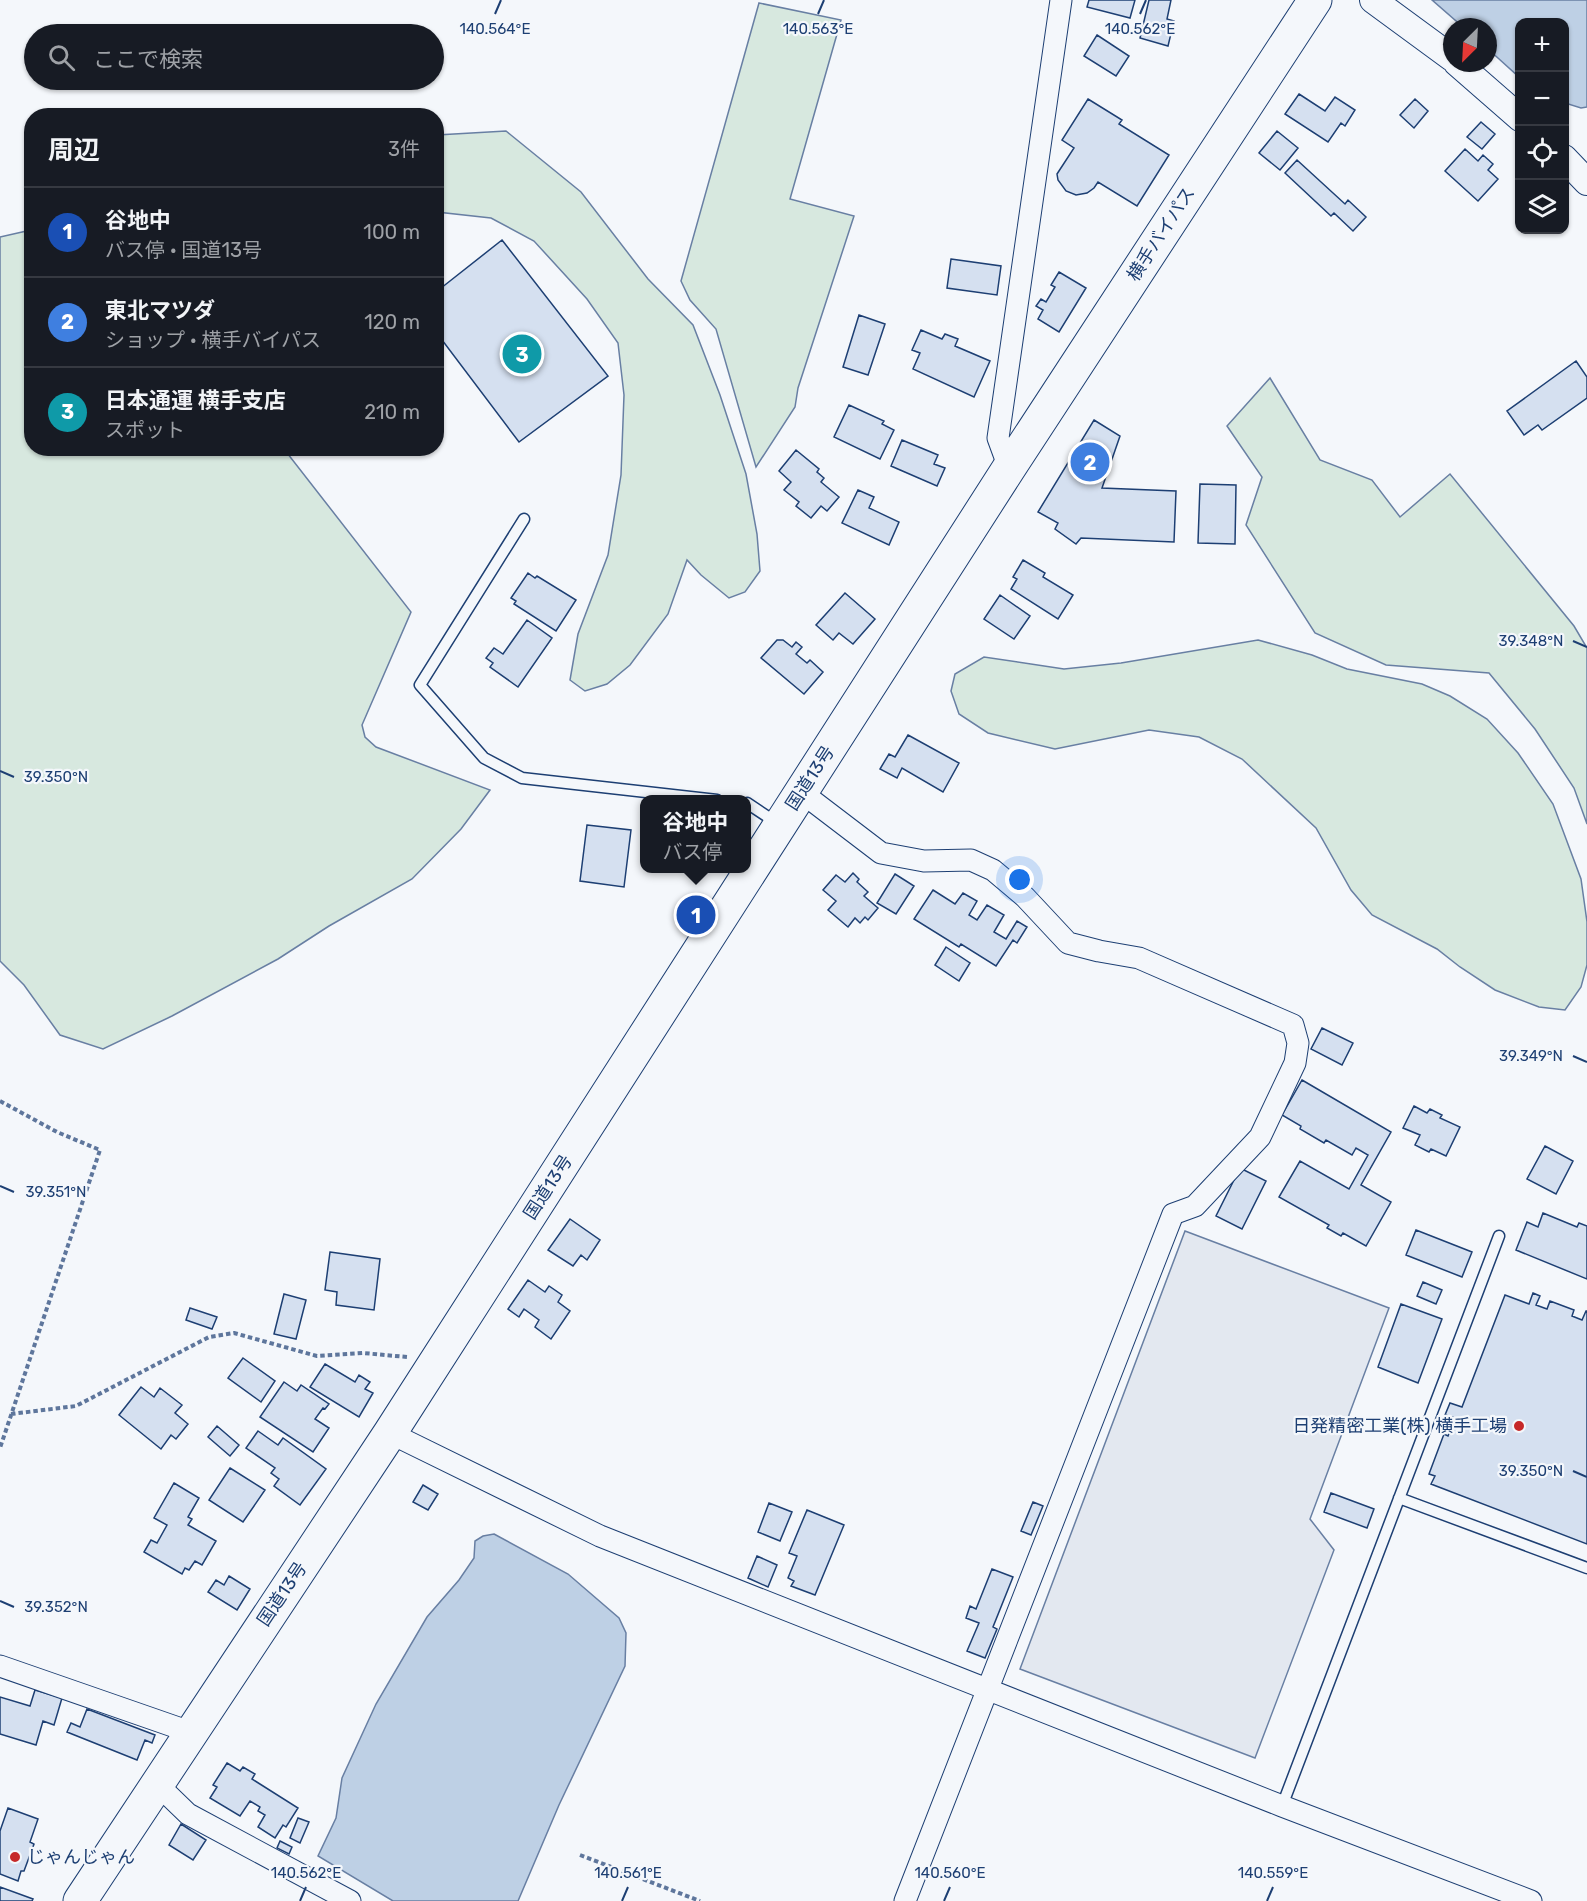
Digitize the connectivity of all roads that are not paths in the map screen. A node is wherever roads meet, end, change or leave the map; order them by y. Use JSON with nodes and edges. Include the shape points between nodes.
{"nodes":[{"id":1,"x":1061,"y":0,"type":"edge"},
{"id":2,"x":1315,"y":0,"type":"edge"},
{"id":3,"x":1372,"y":0,"type":"edge"},
{"id":4,"x":1443,"y":51,"type":"edge"},
{"id":5,"x":1467,"y":72,"type":"edge"},
{"id":6,"x":1515,"y":114,"type":"edge"},
{"id":7,"x":1569,"y":163,"type":"edge"},
{"id":8,"x":1587,"y":182,"type":"edge"},
{"id":9,"x":1009,"y":468,"type":"junction"},
{"id":10,"x":524,"y":519,"type":"dead end"},
{"id":11,"x":801,"y":792,"type":"junction"},
{"id":12,"x":673,"y":795,"type":"edge"},
{"id":13,"x":751,"y":806,"type":"edge"},
{"id":14,"x":780,"y":825,"type":"junction"},
{"id":15,"x":751,"y":870,"type":"edge"},
{"id":16,"x":749,"y":873,"type":"edge"},
{"id":17,"x":1499,"y":1236,"type":"dead end"},
{"id":18,"x":390,"y":1433,"type":"junction"},
{"id":19,"x":1400,"y":1498,"type":"junction"},
{"id":20,"x":1587,"y":1568,"type":"edge"},
{"id":21,"x":0,"y":1666,"type":"edge"},
{"id":22,"x":988,"y":1690,"type":"junction"},
{"id":23,"x":190,"y":1732,"type":"junction"},
{"id":24,"x":158,"y":1785,"type":"junction"},
{"id":25,"x":1282,"y":1806,"type":"junction"},
{"id":26,"x":80,"y":1901,"type":"edge"},
{"id":27,"x":350,"y":1901,"type":"edge"},
{"id":28,"x":905,"y":1901,"type":"edge"},
{"id":29,"x":1531,"y":1901,"type":"edge"}],
"edges":[{"from":1,"to":9,"type":"street","via":[[998,438]]},
{"from":2,"to":9,"type":"highway","name":"横手バイパス"},
{"from":3,"to":4,"type":"street"},
{"from":5,"to":6,"type":"street"},
{"from":7,"to":8,"type":"street"},
{"from":9,"to":11,"type":"highway","name":"国道13号"},
{"from":10,"to":12,"type":"lane","via":[[420,685],[484,758],[522,778]]},
{"from":11,"to":14,"type":"highway","name":"国道13号"},
{"from":11,"to":22,"type":"street","via":[[881,852],[924,861],[971,860],[993,870],[1068,943],[1139,958],[1293,1025],[1298,1043],[1295,1062],[1260,1137],[1195,1206],[1173,1214]]},
{"from":13,"to":14,"type":"lane"},
{"from":14,"to":15,"type":"highway","name":"国道13号"},
{"from":16,"to":18,"type":"highway","name":"国道13号"},
{"from":17,"to":19,"type":"lane"},
{"from":18,"to":22,"type":"street","via":[[600,1536]]},
{"from":18,"to":23,"type":"highway","name":"国道13号"},
{"from":19,"to":20,"type":"lane"},
{"from":19,"to":25,"type":"lane"},
{"from":21,"to":23,"type":"street"},
{"from":22,"to":25,"type":"street"},
{"from":22,"to":28,"type":"street"},
{"from":23,"to":24,"type":"highway","name":"国道13号"},
{"from":24,"to":26,"type":"highway","name":"国道13号"},
{"from":24,"to":27,"type":"street","via":[[188,1814]]},
{"from":25,"to":29,"type":"street"}]}
